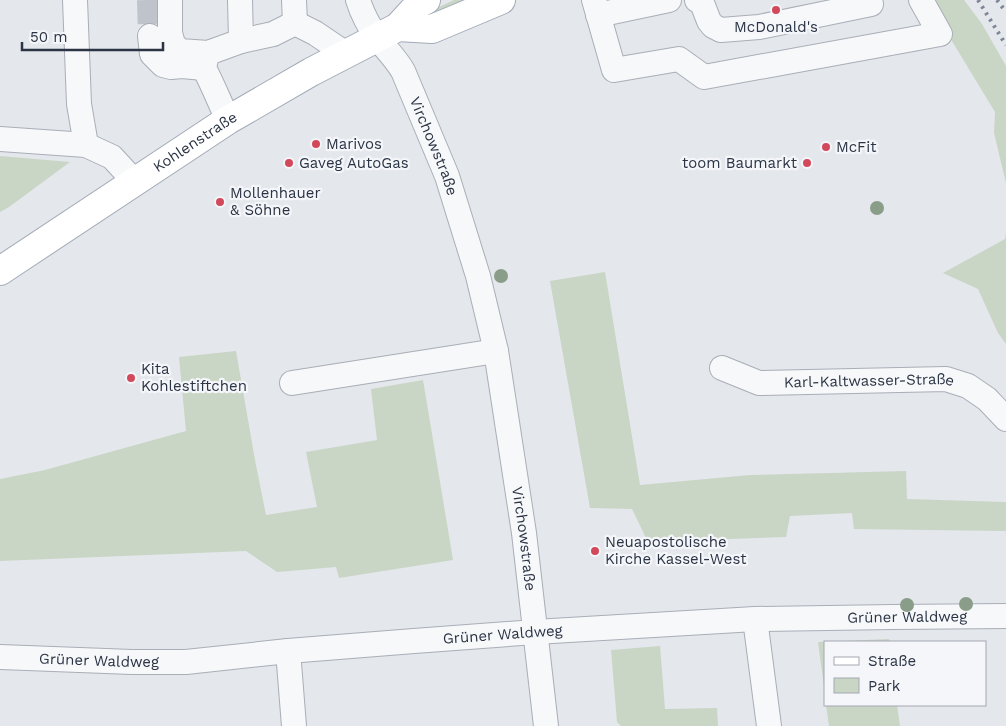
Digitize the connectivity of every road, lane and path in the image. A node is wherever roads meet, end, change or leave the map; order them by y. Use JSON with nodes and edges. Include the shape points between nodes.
{"nodes":[{"id":1,"x":74,"y":0,"type":"edge"},
{"id":2,"x":170,"y":0,"type":"edge"},
{"id":3,"x":240,"y":0,"type":"edge"},
{"id":4,"x":358,"y":0,"type":"edge"},
{"id":5,"x":426,"y":0,"type":"edge"},
{"id":6,"x":502,"y":0,"type":"edge"},
{"id":7,"x":669,"y":0,"type":"edge"},
{"id":8,"x":921,"y":0,"type":"edge"},
{"id":9,"x":873,"y":1,"type":"edge"},
{"id":10,"x":704,"y":4,"type":"edge"},
{"id":11,"x":596,"y":7,"type":"edge"},
{"id":12,"x":295,"y":11,"type":"edge"},
{"id":13,"x":387,"y":32,"type":"junction"},
{"id":14,"x":150,"y":36,"type":"tunnel mouth"},
{"id":15,"x":241,"y":42,"type":"junction"},
{"id":16,"x":346,"y":54,"type":"junction"},
{"id":17,"x":206,"y":60,"type":"junction"},
{"id":18,"x":228,"y":120,"type":"junction"},
{"id":19,"x":0,"y":139,"type":"edge"},
{"id":20,"x":86,"y":145,"type":"junction"},
{"id":21,"x":134,"y":182,"type":"junction"},
{"id":22,"x":0,"y":271,"type":"edge"},
{"id":23,"x":496,"y":351,"type":"junction"},
{"id":24,"x":722,"y":368,"type":"dead end"},
{"id":25,"x":292,"y":383,"type":"dead end"},
{"id":26,"x":1006,"y":418,"type":"edge"},
{"id":27,"x":1006,"y":616,"type":"edge"},
{"id":28,"x":754,"y":619,"type":"junction"},
{"id":29,"x":536,"y":632,"type":"junction"},
{"id":30,"x":288,"y":651,"type":"junction"},
{"id":31,"x":0,"y":657,"type":"edge"},
{"id":32,"x":294,"y":726,"type":"edge"},
{"id":33,"x":546,"y":726,"type":"edge"},
{"id":34,"x":768,"y":726,"type":"edge"}],
"edges":[{"from":1,"to":20,"type":"street","via":[[79,104]]},
{"from":2,"to":17,"type":"street","via":[[173,44]]},
{"from":3,"to":15,"type":"street"},
{"from":4,"to":13,"type":"street","name":"Virchowstraße","via":[[362,10]]},
{"from":5,"to":13,"type":"main road","name":"Kohlenstraße"},
{"from":6,"to":13,"type":"main road","via":[[432,29]]},
{"from":7,"to":11,"type":"street"},
{"from":8,"to":11,"type":"street","via":[[940,34],[704,77],[679,59],[614,70]]},
{"from":9,"to":10,"type":"street","via":[[759,27],[731,30],[713,26]]},
{"from":12,"to":15,"type":"street","via":[[273,34]]},
{"from":12,"to":16,"type":"street","via":[[315,32]]},
{"from":13,"to":16,"type":"main road","name":"Kohlenstraße"},
{"from":13,"to":23,"type":"street","name":"Virchowstraße","via":[[447,176],[478,276]]},
{"from":14,"to":17,"type":"street","via":[[152,54],[163,65],[182,66]]},
{"from":15,"to":17,"type":"street"},
{"from":16,"to":18,"type":"main road","name":"Kohlenstraße"},
{"from":17,"to":18,"type":"street"},
{"from":18,"to":21,"type":"main road","name":"Kohlenstraße"},
{"from":19,"to":20,"type":"street"},
{"from":20,"to":21,"type":"street","via":[[112,157]]},
{"from":21,"to":22,"type":"main road","name":"Kohlenstraße"},
{"from":23,"to":25,"type":"street"},
{"from":23,"to":29,"type":"street","name":"Virchowstraße"},
{"from":24,"to":26,"type":"street","name":"Karl-Kaltwasser-Straße","via":[[759,383],[946,380],[968,386]]},
{"from":27,"to":28,"type":"street","name":"Grüner Waldweg"},
{"from":28,"to":29,"type":"street","name":"Grüner Waldweg"},
{"from":28,"to":34,"type":"street"},
{"from":29,"to":30,"type":"street","name":"Grüner Waldweg"},
{"from":29,"to":33,"type":"street","name":"Virchowstraße"},
{"from":30,"to":31,"type":"street","name":"Grüner Waldweg","via":[[186,662]]},
{"from":30,"to":32,"type":"street"}]}
